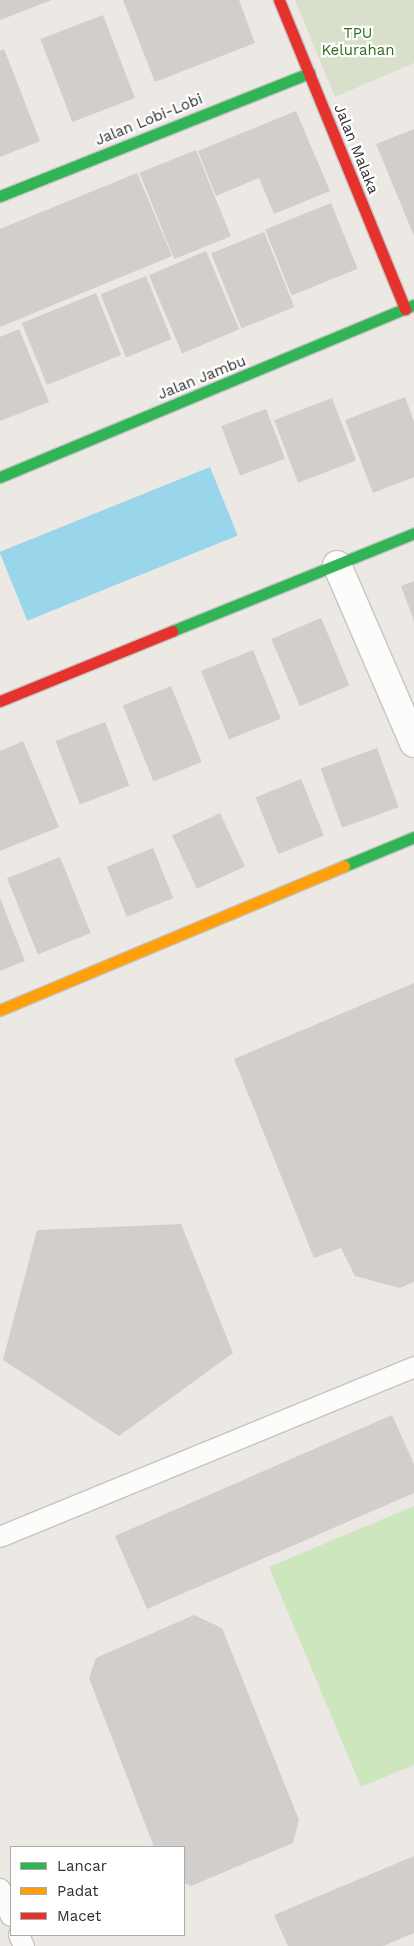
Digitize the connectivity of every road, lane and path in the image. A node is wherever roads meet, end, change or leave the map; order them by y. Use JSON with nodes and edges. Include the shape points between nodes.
{"nodes":[{"id":1,"x":279,"y":0,"type":"edge"},
{"id":2,"x":309,"y":73,"type":"junction"},
{"id":3,"x":0,"y":196,"type":"edge"},
{"id":4,"x":410,"y":307,"type":"edge"},
{"id":5,"x":0,"y":476,"type":"edge"},
{"id":6,"x":414,"y":533,"type":"edge"},
{"id":7,"x":337,"y":565,"type":"junction"},
{"id":8,"x":0,"y":701,"type":"edge"},
{"id":9,"x":414,"y":743,"type":"edge"},
{"id":10,"x":414,"y":836,"type":"edge"},
{"id":11,"x":0,"y":1010,"type":"edge"},
{"id":12,"x":414,"y":1367,"type":"edge"},
{"id":13,"x":0,"y":1536,"type":"edge"},
{"id":14,"x":0,"y":1890,"type":"edge"},
{"id":15,"x":10,"y":1914,"type":"edge"}],
"edges":[{"from":1,"to":2,"type":"street","name":"Jalan Malaka"},
{"from":2,"to":3,"type":"street","name":"Jalan Lobi-Lobi"},
{"from":2,"to":4,"type":"street","name":"Jalan Malaka"},
{"from":4,"to":5,"type":"street","name":"Jalan Jambu"},
{"from":6,"to":7,"type":"street"},
{"from":7,"to":8,"type":"street"},
{"from":7,"to":9,"type":"street"},
{"from":10,"to":11,"type":"street"},
{"from":12,"to":13,"type":"lane"},
{"from":14,"to":15,"type":"lane"}]}
